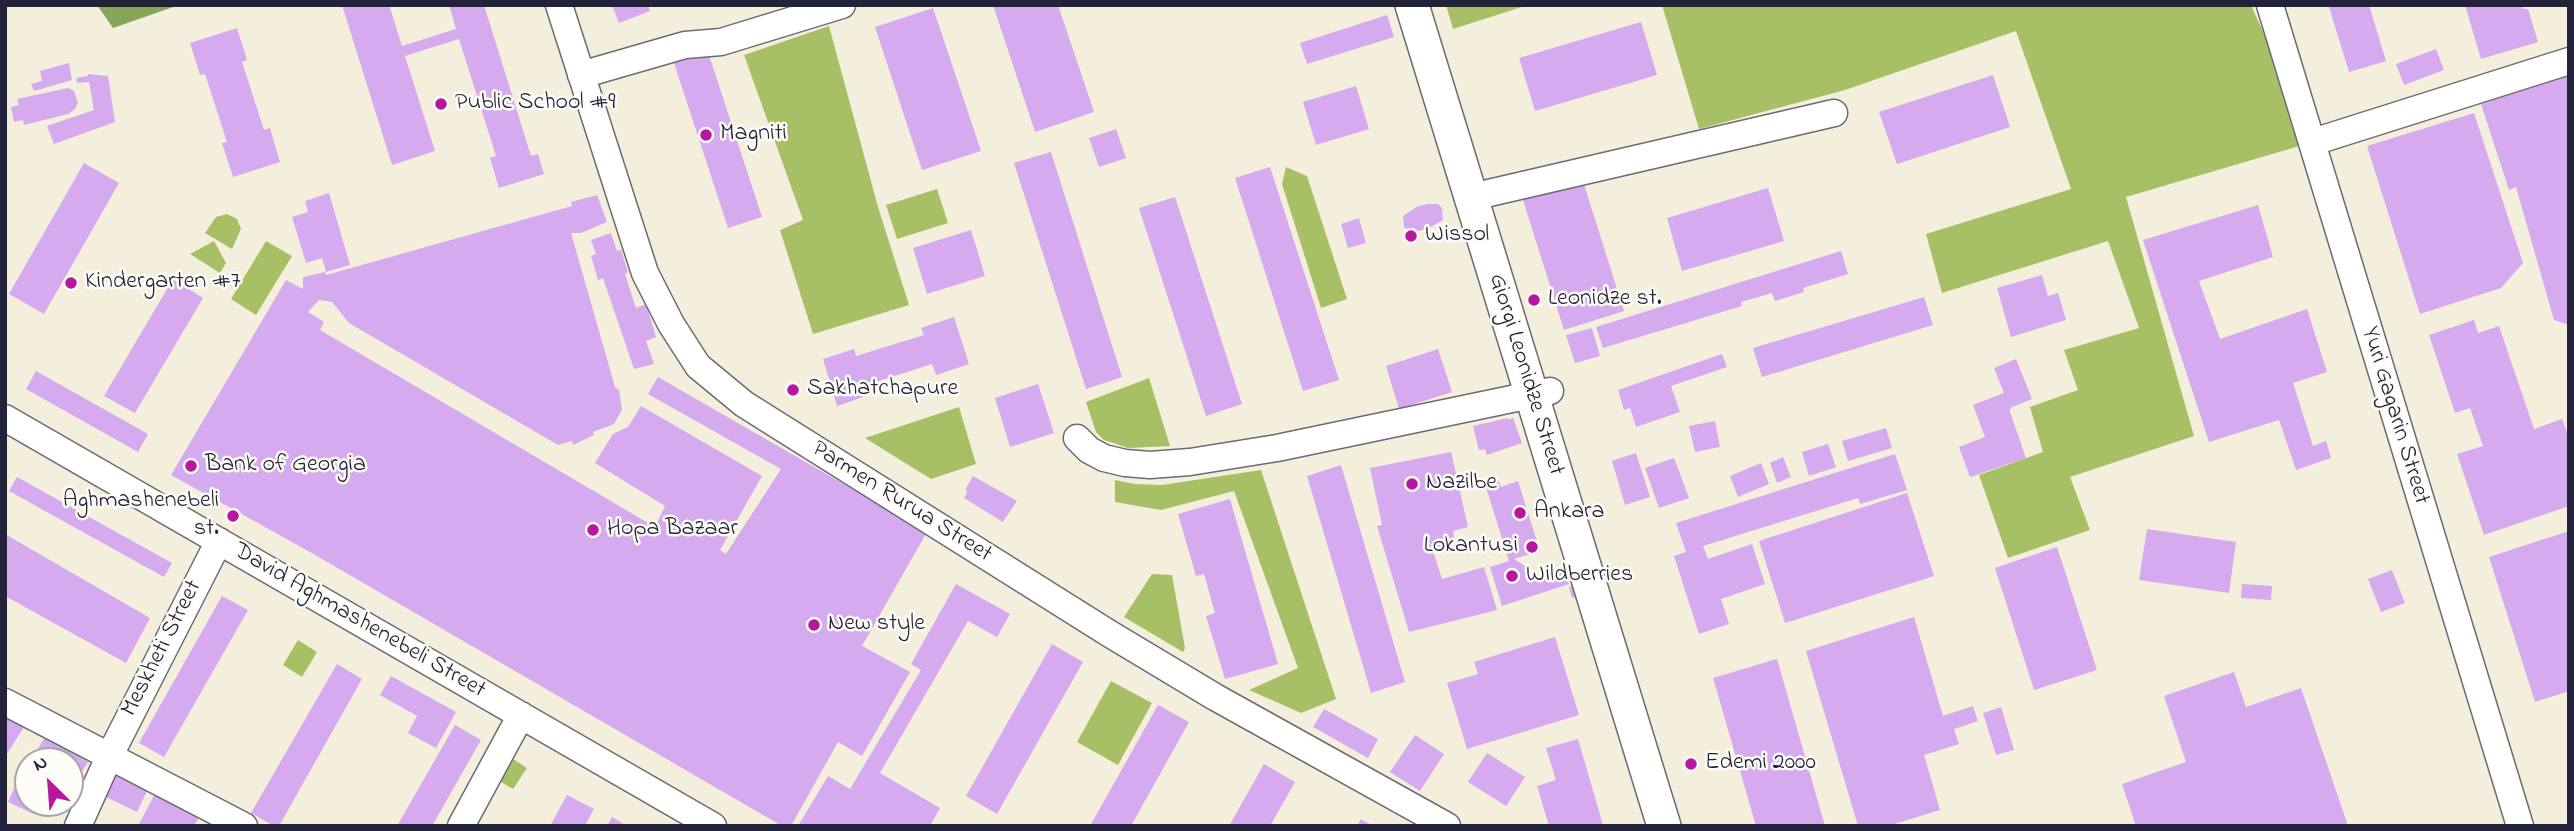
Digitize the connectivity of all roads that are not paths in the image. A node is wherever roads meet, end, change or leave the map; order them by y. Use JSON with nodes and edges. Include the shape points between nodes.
{"nodes":[{"id":1,"x":559,"y":5,"type":"edge"},
{"id":2,"x":842,"y":5,"type":"edge"},
{"id":3,"x":1412,"y":5,"type":"edge"},
{"id":4,"x":1431,"y":5,"type":"edge"},
{"id":5,"x":2270,"y":5,"type":"edge"},
{"id":6,"x":2569,"y":61,"type":"edge"},
{"id":7,"x":581,"y":75,"type":"junction"},
{"id":8,"x":1834,"y":113,"type":"dead end"},
{"id":9,"x":2313,"y":142,"type":"junction"},
{"id":10,"x":1489,"y":193,"type":"junction"},
{"id":11,"x":1540,"y":393,"type":"junction"},
{"id":12,"x":5,"y":418,"type":"edge"},
{"id":13,"x":1077,"y":438,"type":"dead end"},
{"id":14,"x":219,"y":541,"type":"junction"},
{"id":15,"x":5,"y":702,"type":"edge"},
{"id":16,"x":521,"y":715,"type":"junction"},
{"id":17,"x":109,"y":757,"type":"junction"},
{"id":18,"x":78,"y":826,"type":"edge"},
{"id":19,"x":244,"y":826,"type":"edge"},
{"id":20,"x":461,"y":826,"type":"edge"},
{"id":21,"x":713,"y":826,"type":"edge"},
{"id":22,"x":1447,"y":826,"type":"edge"},
{"id":23,"x":1664,"y":826,"type":"edge"},
{"id":24,"x":1683,"y":826,"type":"edge"},
{"id":25,"x":2520,"y":826,"type":"edge"}],
"edges":[{"from":1,"to":7,"type":"street","name":"Parmen Rurua Street"},
{"from":2,"to":7,"type":"street","via":[[721,42],[685,45]]},
{"from":3,"to":11,"type":"main road","name":"Giorgi Leonidze Street"},
{"from":4,"to":10,"type":"main road","name":"Giorgi Leonidze Street"},
{"from":5,"to":9,"type":"street","name":"Yuri Gagarin Street"},
{"from":6,"to":9,"type":"street"},
{"from":7,"to":22,"type":"street","name":"Parmen Rurua Street","via":[[645,274],[698,366],[731,395],[1215,697]]},
{"from":8,"to":10,"type":"street"},
{"from":9,"to":25,"type":"street","name":"Yuri Gagarin Street"},
{"from":10,"to":11,"type":"main road","name":"Giorgi Leonidze Street"},
{"from":11,"to":13,"type":"street","via":[[1189,462],[1125,464],[1089,450]]},
{"from":11,"to":23,"type":"main road","name":"Giorgi Leonidze Street"},
{"from":11,"to":24,"type":"main road","name":"Giorgi Leonidze Street"},
{"from":12,"to":14,"type":"street","name":"David Aghmashenebeli Street"},
{"from":14,"to":16,"type":"street","name":"David Aghmashenebeli Street"},
{"from":14,"to":17,"type":"street","name":"Meskheti Street"},
{"from":15,"to":17,"type":"street"},
{"from":16,"to":20,"type":"street"},
{"from":16,"to":21,"type":"street","name":"David Aghmashenebeli Street"},
{"from":17,"to":18,"type":"street","name":"Meskheti Street"},
{"from":17,"to":19,"type":"street"}]}
